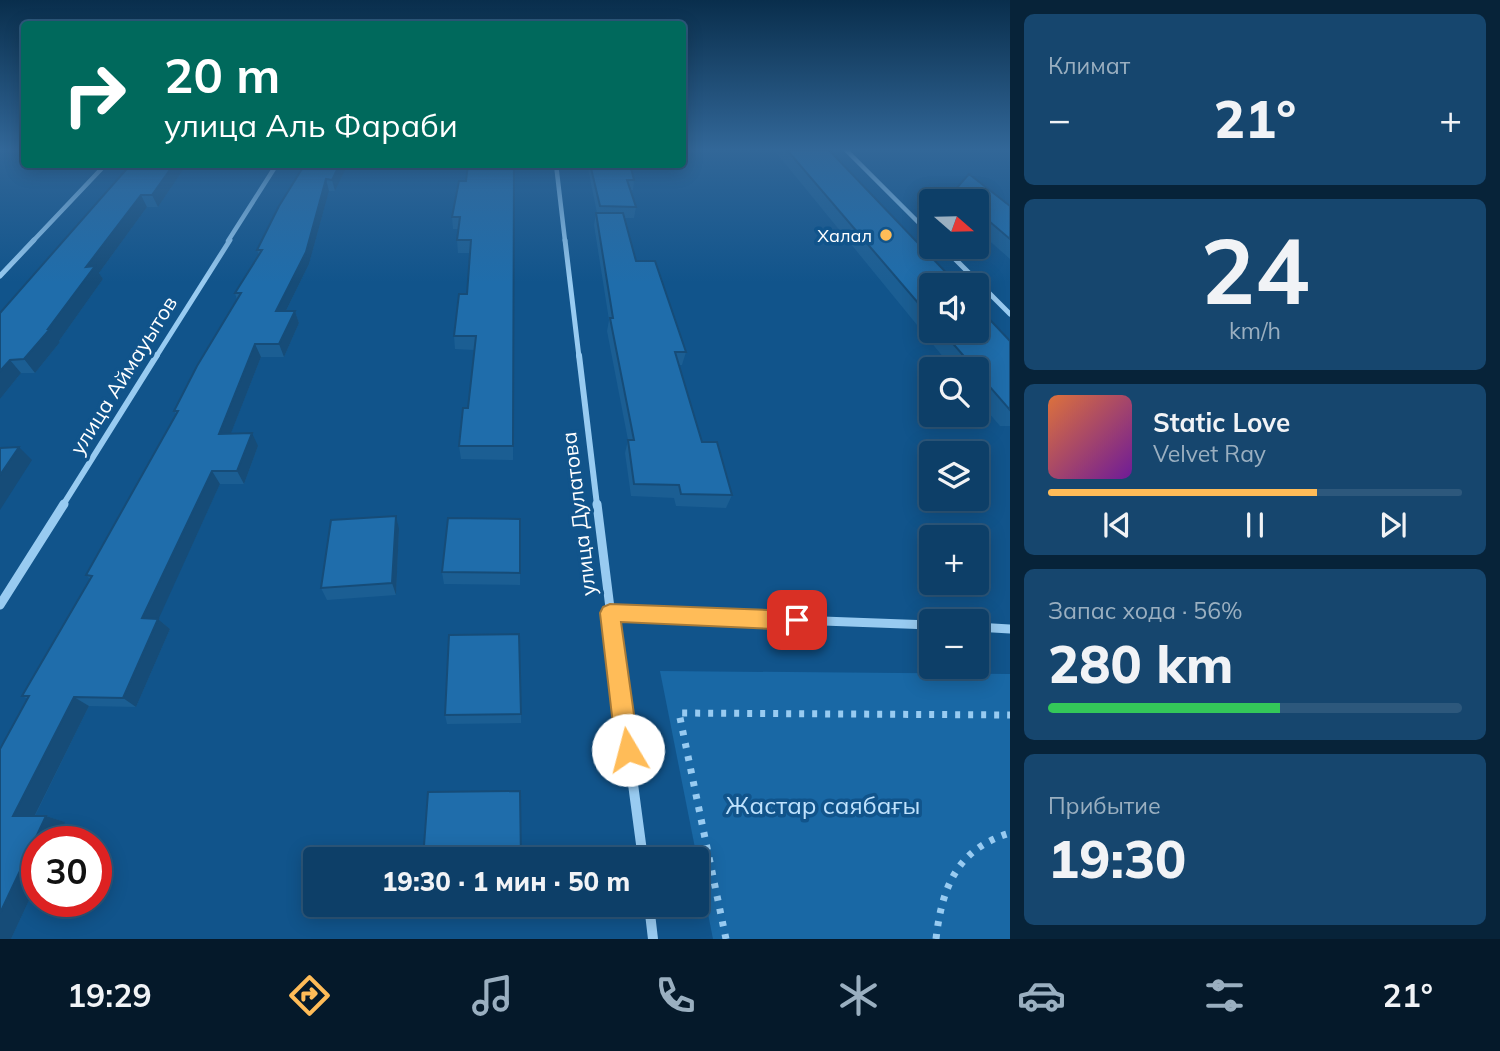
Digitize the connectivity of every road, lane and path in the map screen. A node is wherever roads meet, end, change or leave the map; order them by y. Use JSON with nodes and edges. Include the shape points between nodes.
{"nodes":[{"id":1,"x":78,"y":194,"type":"edge"},
{"id":2,"x":258,"y":194,"type":"edge"},
{"id":3,"x":560,"y":194,"type":"edge"},
{"id":4,"x":890,"y":194,"type":"edge"},
{"id":5,"x":919,"y":223,"type":"edge"},
{"id":6,"x":955,"y":259,"type":"edge"},
{"id":7,"x":0,"y":276,"type":"edge"},
{"id":8,"x":1010,"y":314,"type":"edge"},
{"id":9,"x":0,"y":605,"type":"edge"},
{"id":10,"x":610,"y":613,"type":"junction"},
{"id":11,"x":919,"y":625,"type":"edge"},
{"id":12,"x":989,"y":627,"type":"edge"},
{"id":13,"x":1010,"y":628,"type":"edge"},
{"id":14,"x":1010,"y":715,"type":"edge"},
{"id":15,"x":1010,"y":833,"type":"edge"},
{"id":16,"x":641,"y":847,"type":"edge"},
{"id":17,"x":650,"y":917,"type":"edge"},
{"id":18,"x":653,"y":939,"type":"edge"},
{"id":19,"x":726,"y":939,"type":"edge"},
{"id":20,"x":936,"y":939,"type":"edge"}],
"edges":[{"from":1,"to":7,"type":"street"},
{"from":2,"to":9,"type":"street","name":"улица Аймауытов"},
{"from":3,"to":10,"type":"street","name":"улица Дулатова"},
{"from":4,"to":5,"type":"street"},
{"from":6,"to":8,"type":"street"},
{"from":10,"to":11,"type":"street"},
{"from":10,"to":16,"type":"street","name":"улица Дулатова"},
{"from":12,"to":13,"type":"street"},
{"from":14,"to":19,"type":"path","via":[[679,713]]},
{"from":15,"to":20,"type":"path","via":[[971,850],[951,876],[938,910]]},
{"from":17,"to":18,"type":"street"}]}
